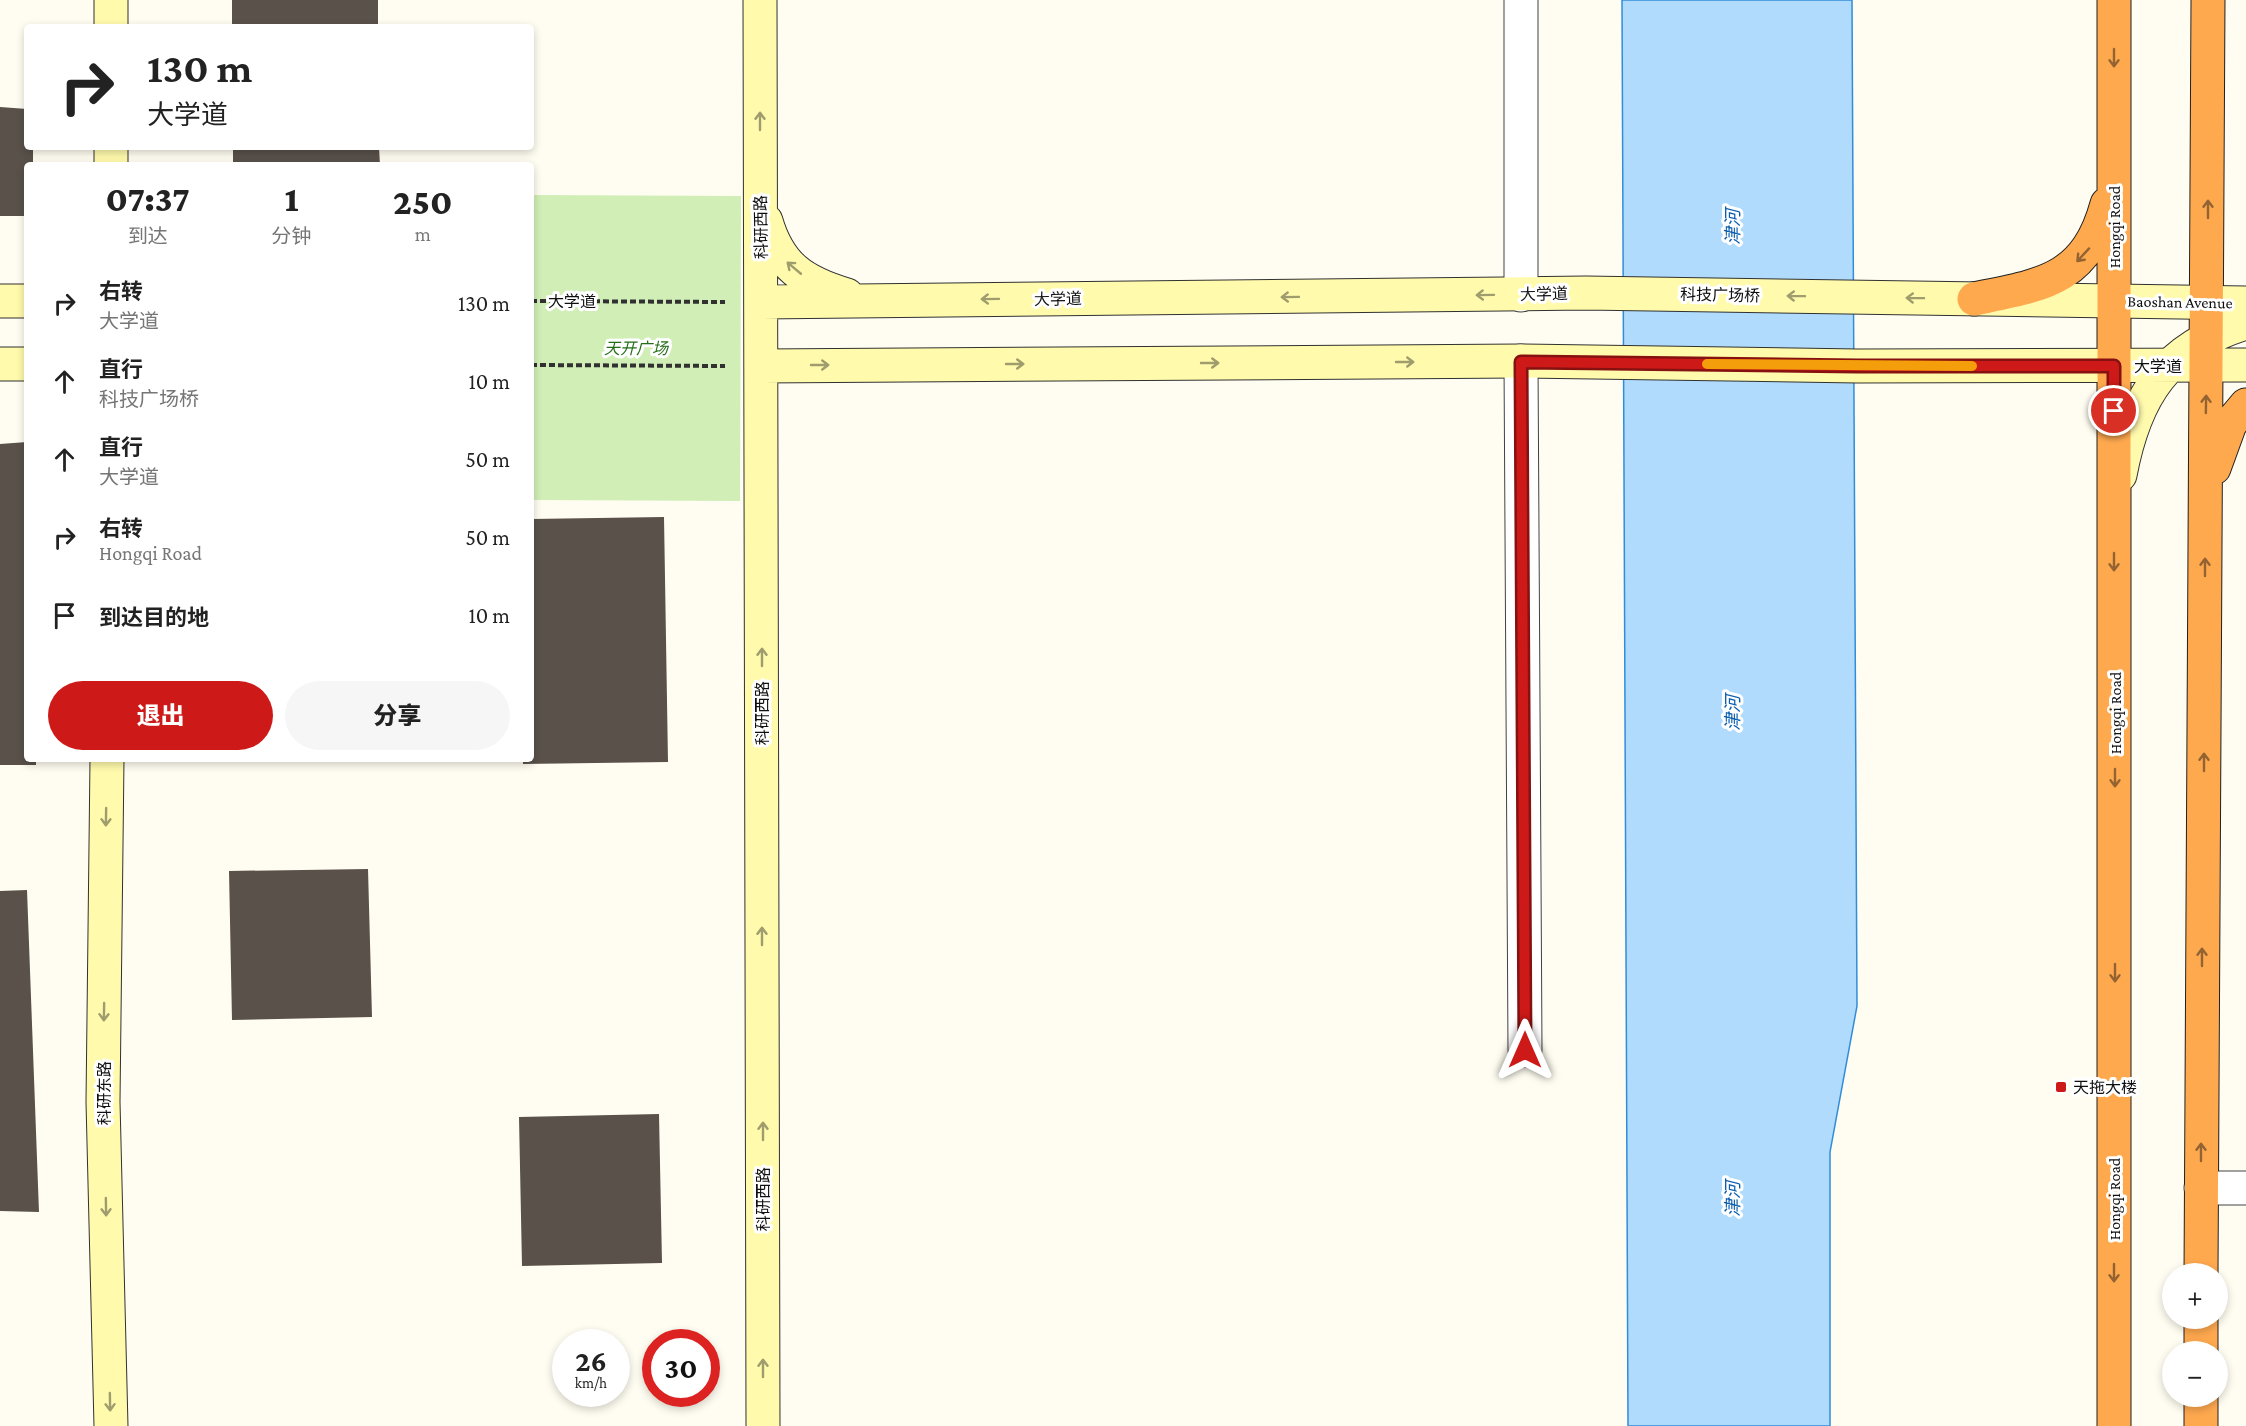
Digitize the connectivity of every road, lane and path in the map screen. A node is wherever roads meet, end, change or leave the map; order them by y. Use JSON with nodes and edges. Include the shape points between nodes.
{"nodes":[{"id":1,"x":111,"y":0,"type":"edge"},
{"id":2,"x":760,"y":0,"type":"edge"},
{"id":3,"x":1521,"y":0,"type":"edge"},
{"id":4,"x":2114,"y":0,"type":"edge"},
{"id":5,"x":2208,"y":0,"type":"edge"},
{"id":6,"x":111,"y":24,"type":"edge"},
{"id":7,"x":760,"y":179,"type":"junction"},
{"id":8,"x":2114,"y":182,"type":"junction"},
{"id":9,"x":1586,"y":293,"type":"joint"},
{"id":10,"x":1521,"y":295,"type":"junction"},
{"id":11,"x":1974,"y":299,"type":"junction"},
{"id":12,"x":534,"y":301,"type":"edge"},
{"id":13,"x":866,"y":301,"type":"junction"},
{"id":14,"x":2114,"y":301,"type":"junction"},
{"id":15,"x":762,"y":302,"type":"junction"},
{"id":16,"x":2208,"y":303,"type":"junction"},
{"id":17,"x":2246,"y":303,"type":"edge"},
{"id":18,"x":2246,"y":323,"type":"edge"},
{"id":19,"x":2207,"y":352,"type":"junction"},
{"id":20,"x":1521,"y":362,"type":"junction"},
{"id":21,"x":0,"y":364,"type":"edge"},
{"id":22,"x":24,"y":364,"type":"edge"},
{"id":23,"x":534,"y":365,"type":"edge"},
{"id":24,"x":2246,"y":365,"type":"edge"},
{"id":25,"x":762,"y":366,"type":"junction"},
{"id":26,"x":2114,"y":366,"type":"junction"},
{"id":27,"x":2166,"y":366,"type":"junction"},
{"id":28,"x":2246,"y":405,"type":"edge"},
{"id":29,"x":2114,"y":503,"type":"junction"},
{"id":30,"x":2205,"y":504,"type":"junction"},
{"id":31,"x":107,"y":762,"type":"edge"},
{"id":32,"x":1525,"y":1050,"type":"dead end"},
{"id":33,"x":2201,"y":1188,"type":"junction"},
{"id":34,"x":2246,"y":1188,"type":"edge"},
{"id":35,"x":2201,"y":1263,"type":"edge"},
{"id":36,"x":2201,"y":1407,"type":"edge"},
{"id":37,"x":111,"y":1426,"type":"edge"},
{"id":38,"x":763,"y":1426,"type":"edge"},
{"id":39,"x":2114,"y":1426,"type":"edge"},
{"id":40,"x":2201,"y":1426,"type":"edge"}],
"edges":[{"from":1,"to":6,"type":"main road"},
{"from":7,"to":2,"type":"main road","name":"科研西路","one_way":true},
{"from":3,"to":10,"type":"street"},
{"from":4,"to":8,"type":"highway","name":"Hongqi Road","one_way":true},
{"from":16,"to":5,"type":"highway","one_way":true},
{"from":13,"to":7,"type":"main road","one_way":true,"via":[[811,282],[789,266],[773,246]]},
{"from":7,"to":15,"type":"main road","name":"科研西路"},
{"from":8,"to":11,"type":"highway","one_way":true,"via":[[2101,226],[2090,248],[2073,266],[2031,287]]},
{"from":8,"to":14,"type":"highway","name":"Hongqi Road"},
{"from":9,"to":10,"type":"main road","name":"大学道"},
{"from":11,"to":9,"type":"main road","name":"科技广场桥","one_way":true},
{"from":10,"to":13,"type":"main road","name":"大学道","one_way":true},
{"from":11,"to":14,"type":"main road"},
{"from":12,"to":15,"type":"path","name":"大学道"},
{"from":13,"to":15,"type":"main road","name":"大学道"},
{"from":14,"to":16,"type":"main road","name":"Baoshan Avenue"},
{"from":14,"to":26,"type":"highway","name":"Hongqi Road"},
{"from":15,"to":25,"type":"main road","name":"科研西路"},
{"from":16,"to":17,"type":"main road","name":"Baoshan Avenue"},
{"from":16,"to":19,"type":"highway"},
{"from":18,"to":19,"type":"main road"},
{"from":19,"to":24,"type":"main road","name":"大学道"},
{"from":19,"to":27,"type":"main road","name":"大学道"},
{"from":30,"to":19,"type":"highway","one_way":true},
{"from":25,"to":20,"type":"main road","one_way":true},
{"from":20,"to":26,"type":"main road","name":"大学道"},
{"from":20,"to":32,"type":"street"},
{"from":21,"to":22,"type":"main road"},
{"from":23,"to":25,"type":"path"},
{"from":38,"to":25,"type":"main road","name":"科研西路","one_way":true},
{"from":26,"to":27,"type":"main road","name":"大学道"},
{"from":26,"to":29,"type":"highway","name":"Hongqi Road"},
{"from":27,"to":29,"type":"main road","via":[[2136,415]]},
{"from":28,"to":30,"type":"highway","via":[[2230,424]]},
{"from":29,"to":39,"type":"highway","name":"Hongqi Road","one_way":true},
{"from":33,"to":30,"type":"highway","one_way":true},
{"from":31,"to":37,"type":"main road","name":"科研东路","one_way":true,"via":[[103,1102]]},
{"from":33,"to":34,"type":"street"},
{"from":33,"to":35,"type":"highway"},
{"from":36,"to":40,"type":"highway"}]}
